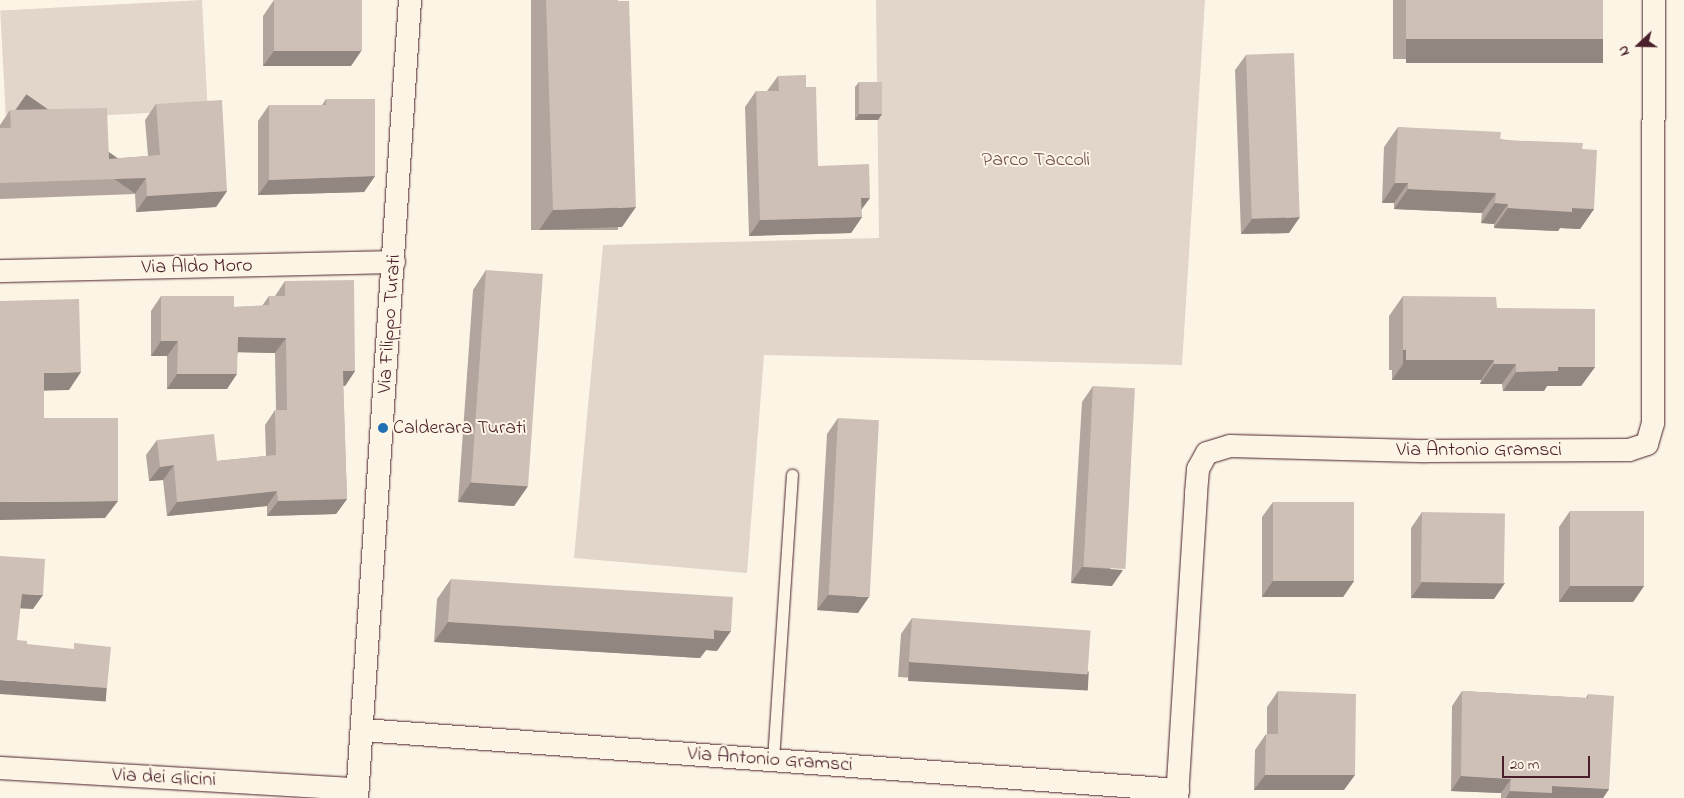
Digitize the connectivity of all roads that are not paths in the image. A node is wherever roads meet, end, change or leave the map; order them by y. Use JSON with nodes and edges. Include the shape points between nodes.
{"nodes":[{"id":1,"x":410,"y":0,"type":"edge"},
{"id":2,"x":1654,"y":0,"type":"edge"},
{"id":3,"x":394,"y":262,"type":"junction"},
{"id":4,"x":0,"y":271,"type":"edge"},
{"id":5,"x":792,"y":475,"type":"dead end"},
{"id":6,"x":363,"y":730,"type":"junction"},
{"id":7,"x":773,"y":760,"type":"junction"},
{"id":8,"x":0,"y":768,"type":"edge"},
{"id":9,"x":357,"y":793,"type":"edge"},
{"id":10,"x":1177,"y":794,"type":"edge"}],
"edges":[{"from":1,"to":3,"type":"street","name":"Via Filippo Turati"},
{"from":2,"to":10,"type":"street","name":"Via Antonio Gramsci","via":[[1653,423],[1647,444],[1629,450],[1426,451],[1230,446],[1208,453],[1198,468]]},
{"from":3,"to":4,"type":"street","name":"Via Aldo Moro"},
{"from":3,"to":6,"type":"street","name":"Via Filippo Turati"},
{"from":5,"to":7,"type":"lane"},
{"from":6,"to":7,"type":"street","name":"Via Antonio Gramsci"},
{"from":6,"to":9,"type":"street","name":"Via Filippo Turati"},
{"from":7,"to":10,"type":"street","name":"Via Antonio Gramsci"},
{"from":8,"to":9,"type":"street","name":"Via dei Glicini"}]}
